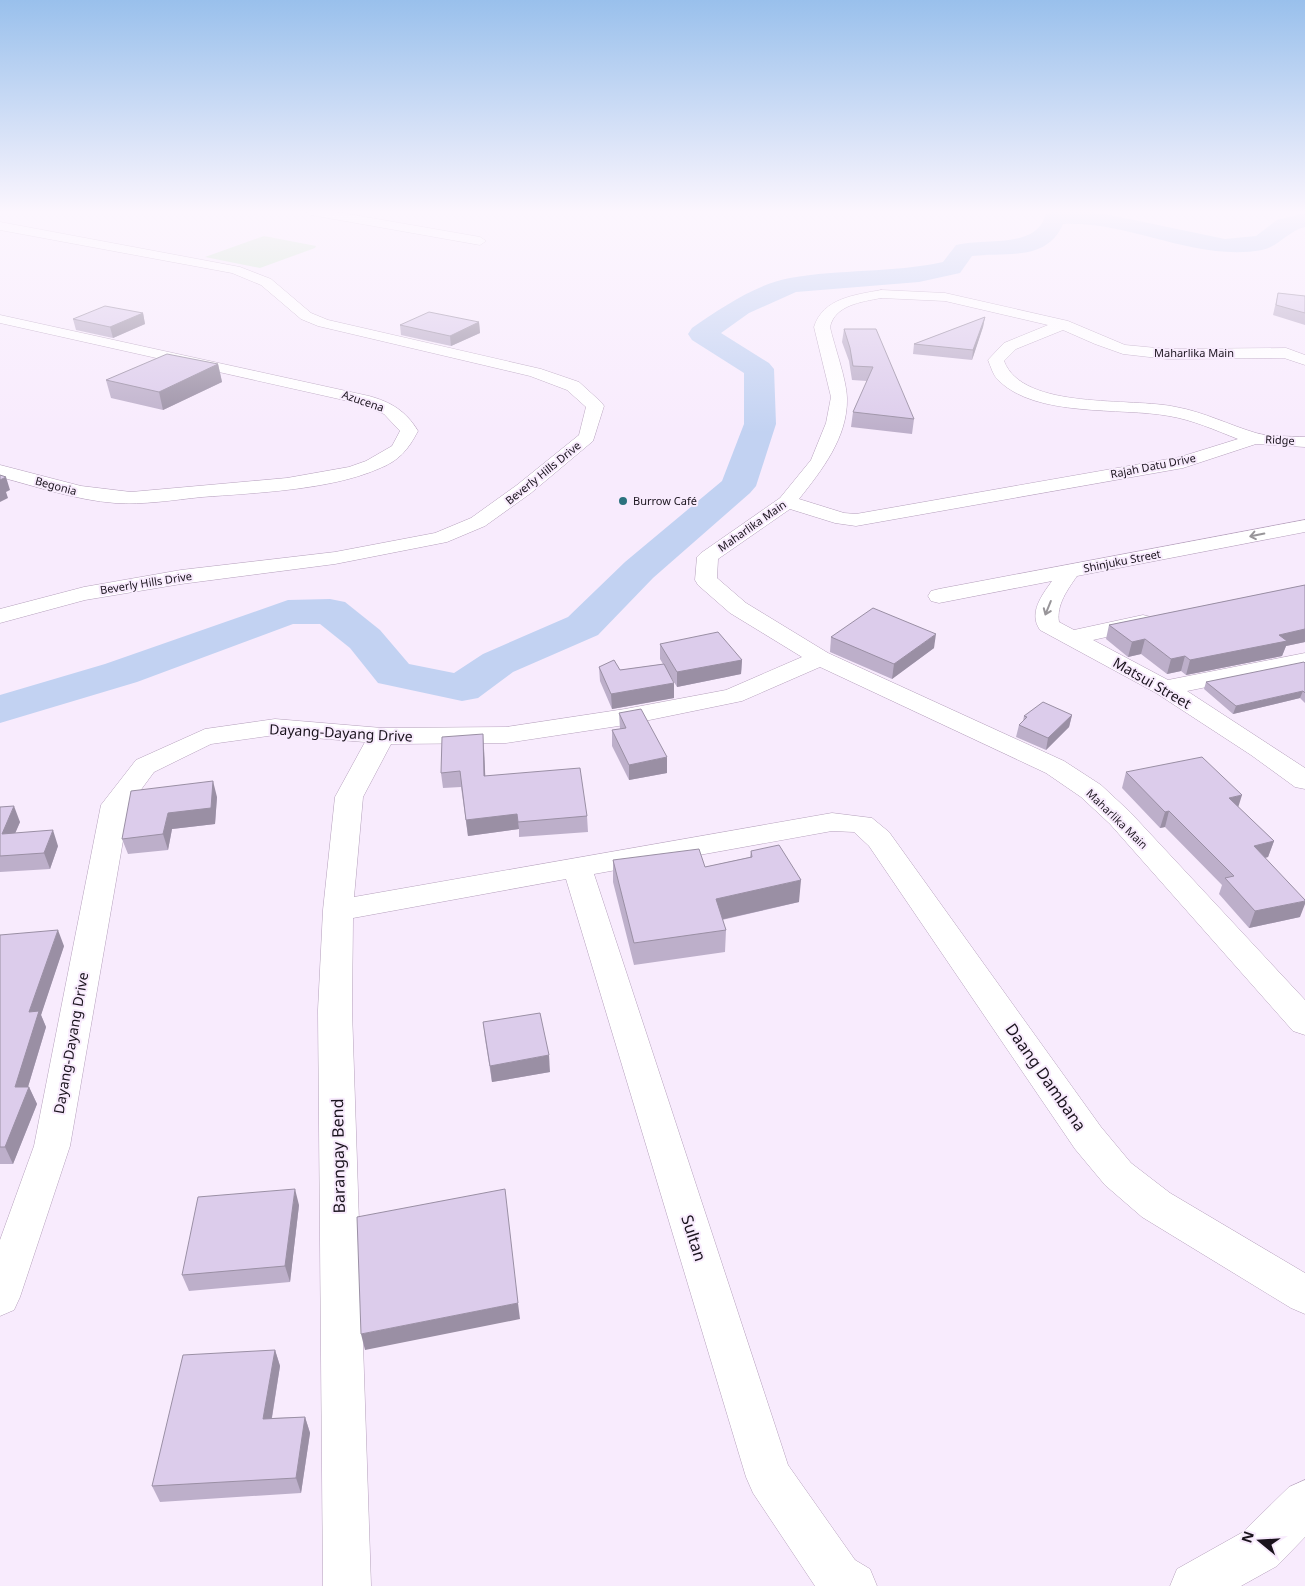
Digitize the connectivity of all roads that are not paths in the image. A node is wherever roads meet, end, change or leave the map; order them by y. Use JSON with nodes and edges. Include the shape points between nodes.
{"nodes":[{"id":1,"x":270,"y":285,"type":"edge"},
{"id":2,"x":0,"y":319,"type":"edge"},
{"id":3,"x":1063,"y":324,"type":"junction"},
{"id":4,"x":1305,"y":360,"type":"edge"},
{"id":5,"x":1255,"y":439,"type":"junction"},
{"id":6,"x":1305,"y":442,"type":"edge"},
{"id":7,"x":0,"y":471,"type":"edge"},
{"id":8,"x":112,"y":498,"type":"joint"},
{"id":9,"x":787,"y":502,"type":"junction"},
{"id":10,"x":1305,"y":526,"type":"edge"},
{"id":11,"x":1070,"y":570,"type":"junction"},
{"id":12,"x":939,"y":596,"type":"dead end"},
{"id":13,"x":0,"y":616,"type":"edge"},
{"id":14,"x":1163,"y":618,"type":"edge"},
{"id":15,"x":1069,"y":638,"type":"junction"},
{"id":16,"x":820,"y":658,"type":"junction"},
{"id":17,"x":1305,"y":660,"type":"edge"},
{"id":18,"x":1164,"y":688,"type":"junction"},
{"id":19,"x":382,"y":736,"type":"junction"},
{"id":20,"x":1305,"y":782,"type":"edge"},
{"id":21,"x":577,"y":866,"type":"junction"},
{"id":22,"x":338,"y":910,"type":"junction"},
{"id":23,"x":1305,"y":1022,"type":"edge"},
{"id":24,"x":1305,"y":1295,"type":"edge"},
{"id":25,"x":0,"y":1297,"type":"edge"},
{"id":26,"x":1305,"y":1503,"type":"edge"},
{"id":27,"x":347,"y":1586,"type":"edge"},
{"id":28,"x":853,"y":1586,"type":"edge"},
{"id":29,"x":1194,"y":1586,"type":"edge"}],
"edges":[{"from":1,"to":13,"type":"street","name":"Beverly Hills Drive","via":[[306,316],[323,323],[535,372],[573,386],[595,406],[587,437],[478,522],[440,538],[336,558],[181,576],[84,594]]},
{"from":2,"to":8,"type":"street","name":"Azucena","via":[[344,394],[387,408],[399,416],[409,431],[399,449],[373,465],[353,472],[287,484]]},
{"from":3,"to":4,"type":"street","name":"Maharlika Main","via":[[1108,344],[1148,353],[1286,353]]},
{"from":3,"to":5,"type":"street","via":[[1010,346],[996,360],[1003,377],[1024,391],[1052,400],[1168,410]]},
{"from":3,"to":9,"type":"street","name":"Maharlika Main","via":[[945,297],[881,294],[846,301],[825,316],[822,327],[839,397],[835,423],[820,461]]},
{"from":5,"to":6,"type":"street","name":"Ridge"},
{"from":5,"to":9,"type":"street","name":"Rajah Datu Drive","via":[[1183,462],[856,520],[842,519]]},
{"from":7,"to":8,"type":"street","name":"Begonia"},
{"from":9,"to":16,"type":"street","name":"Maharlika Main","via":[[708,557],[706,580],[738,608]]},
{"from":10,"to":11,"type":"street","name":"Shinjuku Street","one_way":true},
{"from":11,"to":12,"type":"street","name":"Shinjuku Street"},
{"from":11,"to":15,"type":"street","name":"Matsui Street","one_way":true,"via":[[1057,589],[1045,617],[1048,625]]},
{"from":14,"to":15,"type":"street"},
{"from":15,"to":18,"type":"street","name":"Matsui Street"},
{"from":16,"to":19,"type":"street","name":"Dayang-Dayang Drive","via":[[733,696],[625,717],[506,735]]},
{"from":16,"to":23,"type":"street","name":"Maharlika Main","via":[[1054,767],[1091,791],[1126,825]]},
{"from":17,"to":18,"type":"street"},
{"from":18,"to":20,"type":"street","name":"Matsui Street"},
{"from":19,"to":22,"type":"street","name":"Barangay Bend","via":[[349,797]]},
{"from":19,"to":25,"type":"street","name":"Dayang-Dayang Drive","via":[[275,727],[205,737],[145,766],[115,805],[52,1146]]},
{"from":21,"to":22,"type":"street","name":"Daang Dambana"},
{"from":21,"to":24,"type":"street","name":"Daang Dambana","via":[[832,822],[862,824],[880,839],[1088,1138],[1118,1174],[1156,1205]]},
{"from":21,"to":28,"type":"street","name":"Sultan","via":[[769,1477],[838,1576]]},
{"from":22,"to":27,"type":"street","name":"Barangay Bend","via":[[335,1010]]},
{"from":26,"to":29,"type":"street","via":[[1260,1550]]}]}
